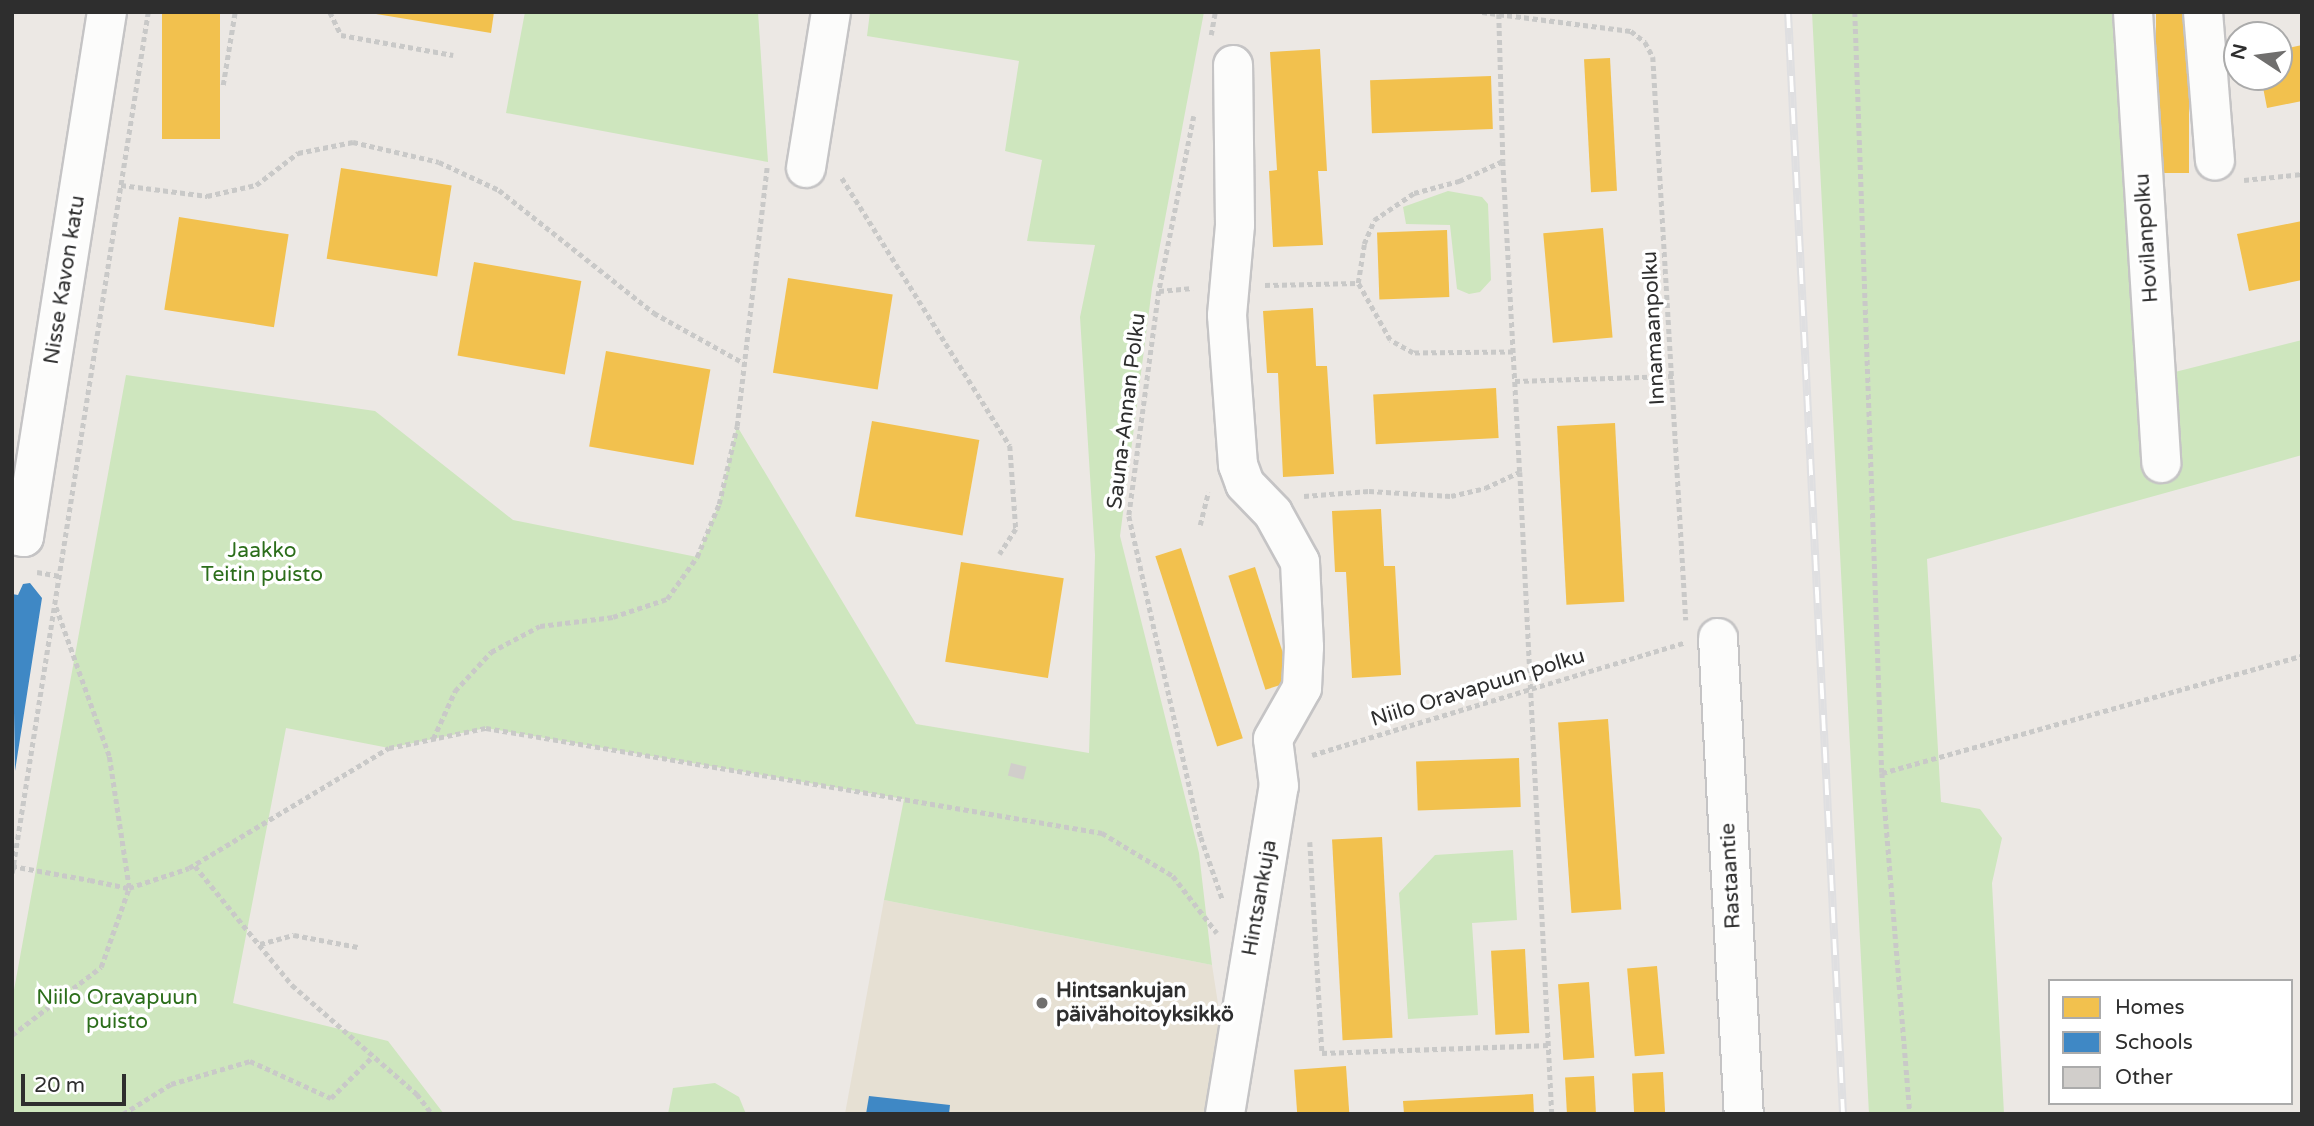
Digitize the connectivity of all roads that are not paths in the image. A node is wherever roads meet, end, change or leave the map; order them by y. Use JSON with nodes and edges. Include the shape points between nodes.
{"nodes":[{"id":1,"x":107,"y":12,"type":"edge"},
{"id":2,"x":831,"y":12,"type":"edge"},
{"id":3,"x":2133,"y":12,"type":"edge"},
{"id":4,"x":2203,"y":12,"type":"edge"},
{"id":5,"x":1221,"y":55,"type":"road end"},
{"id":6,"x":2215,"y":161,"type":"road end"},
{"id":7,"x":823,"y":171,"type":"road end"},
{"id":8,"x":2161,"y":463,"type":"dead end"},
{"id":9,"x":12,"y":535,"type":"edge"},
{"id":10,"x":1697,"y":636,"type":"road end"},
{"id":11,"x":1225,"y":1114,"type":"edge"},
{"id":12,"x":1744,"y":1114,"type":"edge"}],
"edges":[{"from":1,"to":9,"type":"street","name":"Nisse Kavon katu","via":[[24,537]]},
{"from":2,"to":7,"type":"street"},
{"from":3,"to":8,"type":"street","name":"Hovilanpolku"},
{"from":4,"to":6,"type":"street"},
{"from":5,"to":11,"type":"street","name":"Hintsankuja","via":[[1235,225],[1227,315],[1235,431],[1245,484],[1273,513],[1300,562],[1304,647],[1302,688],[1273,740],[1279,786]]},
{"from":10,"to":12,"type":"street","name":"Rastaantie"}]}
